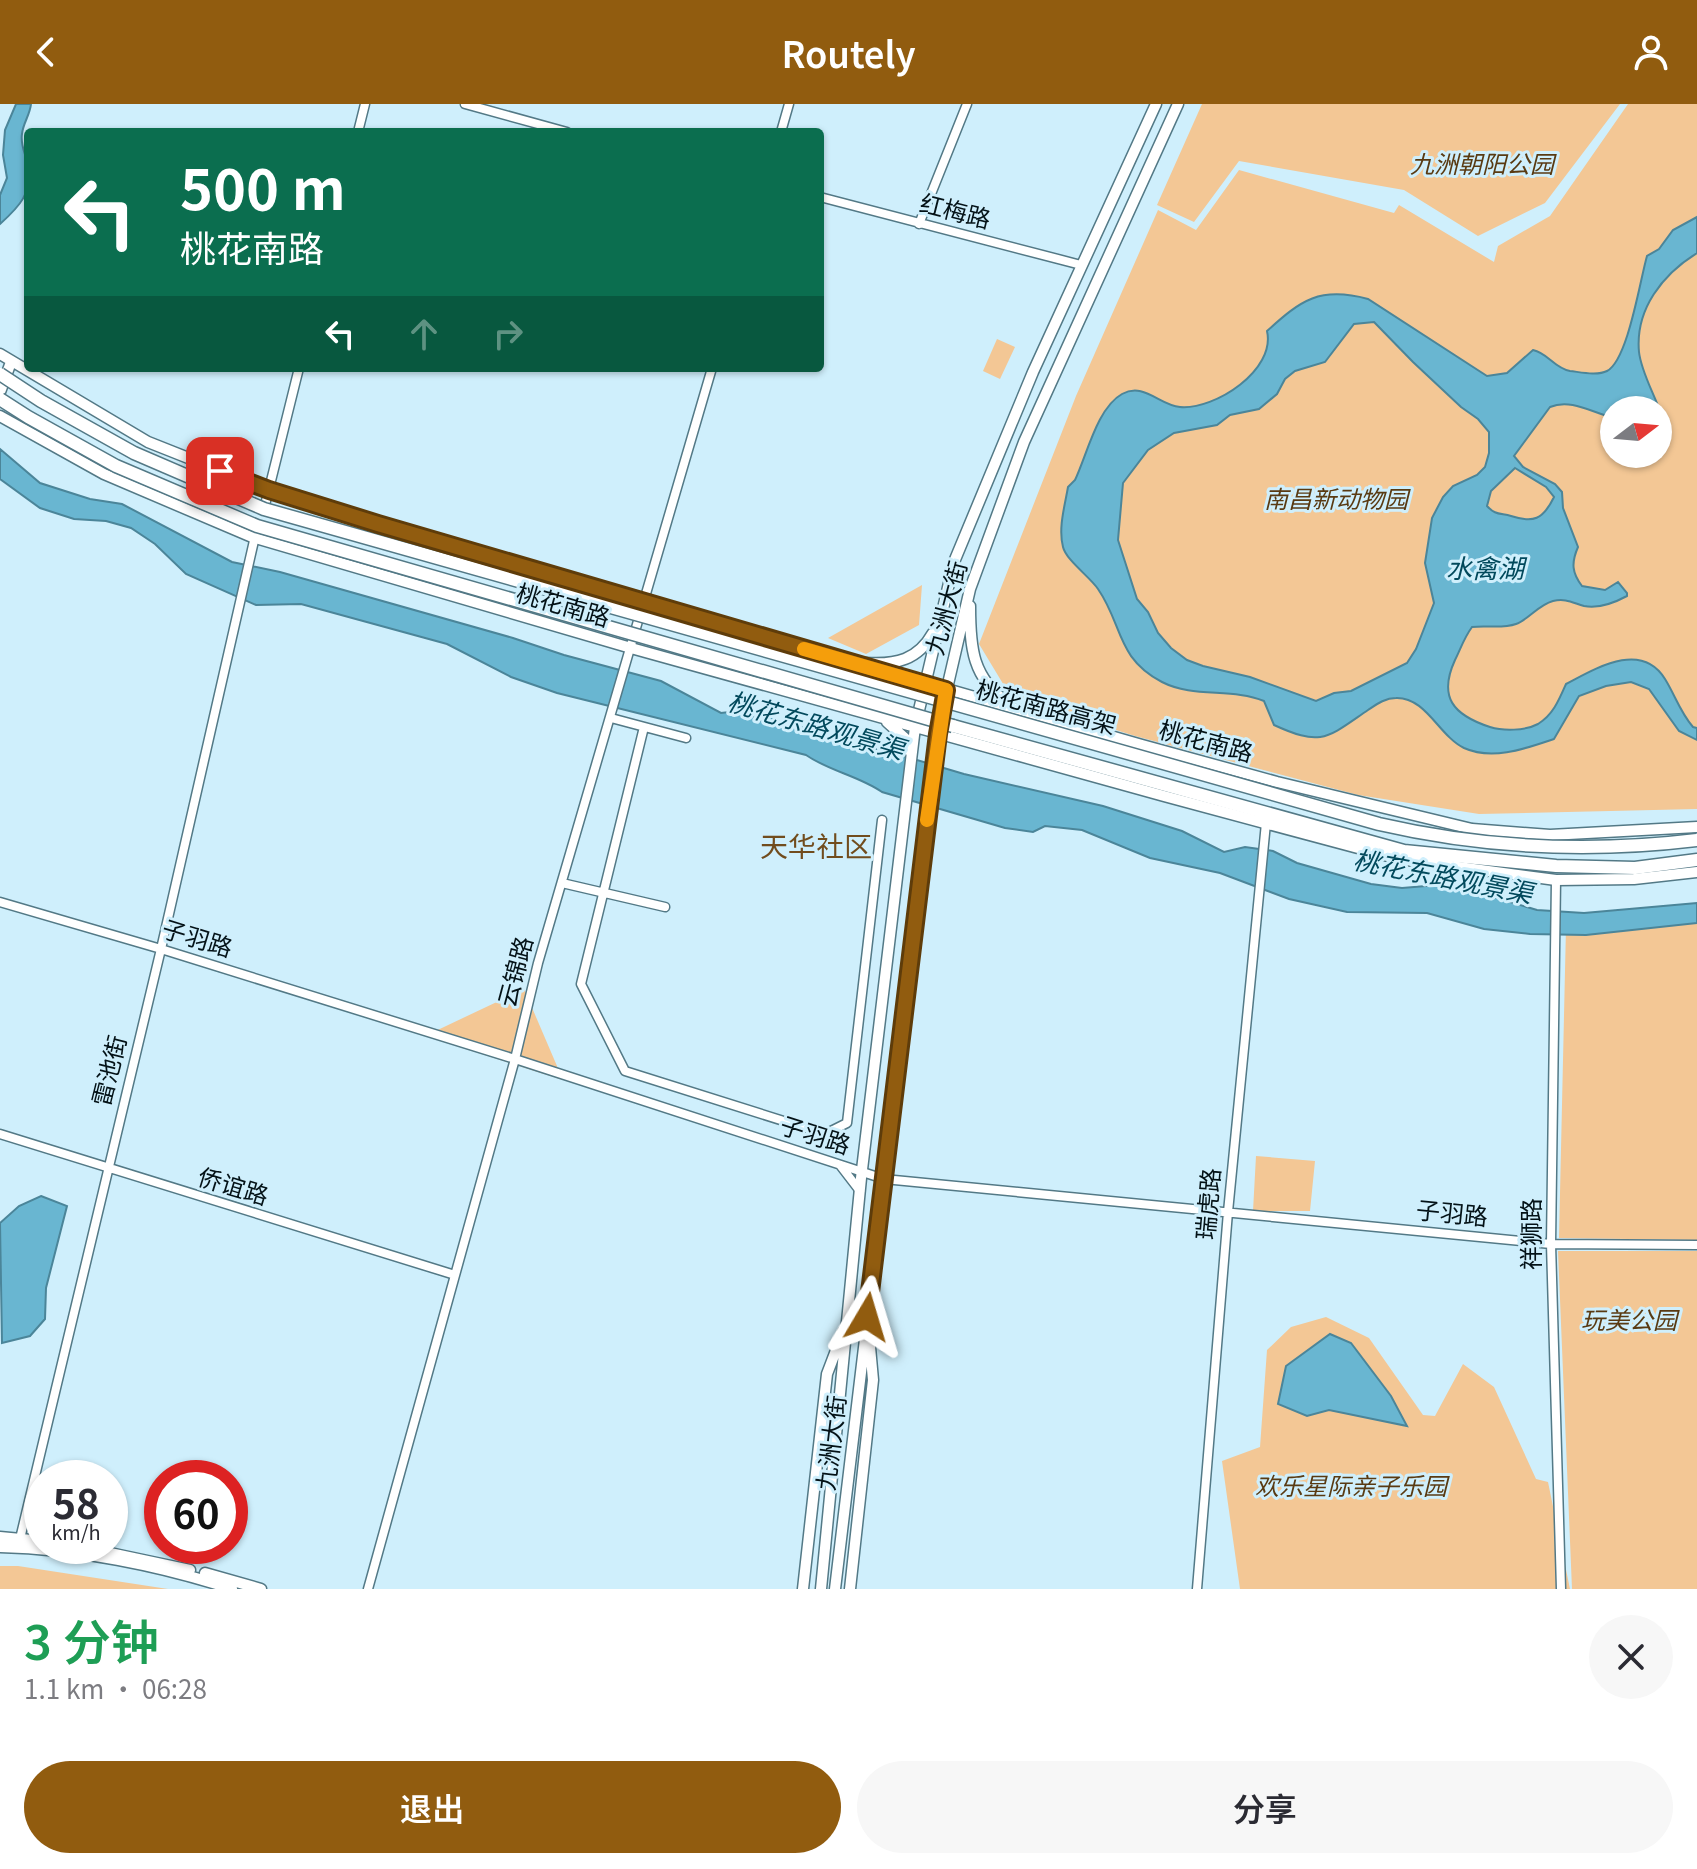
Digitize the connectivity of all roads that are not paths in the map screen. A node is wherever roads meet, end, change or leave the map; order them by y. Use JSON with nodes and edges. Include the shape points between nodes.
{"nodes":[{"id":1,"x":365,"y":104,"type":"edge"},
{"id":2,"x":465,"y":104,"type":"edge"},
{"id":3,"x":789,"y":104,"type":"edge"},
{"id":4,"x":967,"y":104,"type":"edge"},
{"id":5,"x":1156,"y":104,"type":"edge"},
{"id":6,"x":1178,"y":104,"type":"edge"},
{"id":7,"x":359,"y":128,"type":"edge"},
{"id":8,"x":552,"y":128,"type":"edge"},
{"id":9,"x":782,"y":128,"type":"edge"},
{"id":10,"x":824,"y":198,"type":"edge"},
{"id":11,"x":919,"y":224,"type":"junction"},
{"id":12,"x":1081,"y":265,"type":"junction"},
{"id":13,"x":0,"y":354,"type":"edge"},
{"id":14,"x":11,"y":362,"type":"junction"},
{"id":15,"x":24,"y":370,"type":"edge"},
{"id":16,"x":28,"y":372,"type":"edge"},
{"id":17,"x":298,"y":372,"type":"edge"},
{"id":18,"x":711,"y":372,"type":"edge"},
{"id":19,"x":0,"y":374,"type":"edge"},
{"id":20,"x":0,"y":392,"type":"edge"},
{"id":21,"x":0,"y":399,"type":"edge"},
{"id":22,"x":0,"y":416,"type":"edge"},
{"id":23,"x":269,"y":490,"type":"junction"},
{"id":24,"x":264,"y":509,"type":"junction"},
{"id":25,"x":256,"y":532,"type":"junction"},
{"id":26,"x":954,"y":562,"type":"junction"},
{"id":27,"x":970,"y":589,"type":"junction"},
{"id":28,"x":643,"y":602,"type":"junction"},
{"id":29,"x":629,"y":653,"type":"junction"},
{"id":30,"x":848,"y":662,"type":"junction"},
{"id":31,"x":924,"y":684,"type":"junction"},
{"id":32,"x":946,"y":690,"type":"junction"},
{"id":33,"x":1017,"y":710,"type":"junction"},
{"id":34,"x":612,"y":715,"type":"junction"},
{"id":35,"x":881,"y":717,"type":"junction"},
{"id":36,"x":644,"y":727,"type":"junction"},
{"id":37,"x":915,"y":727,"type":"junction"},
{"id":38,"x":938,"y":734,"type":"junction"},
{"id":39,"x":686,"y":738,"type":"dead end"},
{"id":40,"x":912,"y":754,"type":"junction"},
{"id":41,"x":882,"y":820,"type":"dead end"},
{"id":42,"x":1266,"y":823,"type":"junction"},
{"id":43,"x":1697,"y":827,"type":"edge"},
{"id":44,"x":1697,"y":840,"type":"edge"},
{"id":45,"x":1697,"y":860,"type":"edge"},
{"id":46,"x":1697,"y":872,"type":"edge"},
{"id":47,"x":1556,"y":880,"type":"junction"},
{"id":48,"x":562,"y":883,"type":"junction"},
{"id":49,"x":603,"y":893,"type":"junction"},
{"id":50,"x":0,"y":902,"type":"edge"},
{"id":51,"x":665,"y":907,"type":"dead end"},
{"id":52,"x":161,"y":949,"type":"junction"},
{"id":53,"x":515,"y":1059,"type":"junction"},
{"id":54,"x":0,"y":1134,"type":"edge"},
{"id":55,"x":839,"y":1164,"type":"junction"},
{"id":56,"x":107,"y":1169,"type":"junction"},
{"id":57,"x":862,"y":1172,"type":"junction"},
{"id":58,"x":884,"y":1179,"type":"junction"},
{"id":59,"x":860,"y":1191,"type":"junction"},
{"id":60,"x":1228,"y":1212,"type":"junction"},
{"id":61,"x":1551,"y":1244,"type":"junction"},
{"id":62,"x":1697,"y":1245,"type":"edge"},
{"id":63,"x":455,"y":1275,"type":"junction"},
{"id":64,"x":849,"y":1315,"type":"junction"},
{"id":65,"x":867,"y":1317,"type":"junction"},
{"id":66,"x":0,"y":1537,"type":"edge"},
{"id":67,"x":19,"y":1542,"type":"junction"},
{"id":68,"x":24,"y":1542,"type":"edge"},
{"id":69,"x":0,"y":1547,"type":"edge"},
{"id":70,"x":128,"y":1557,"type":"edge"},
{"id":71,"x":232,"y":1589,"type":"edge"},
{"id":72,"x":261,"y":1589,"type":"edge"},
{"id":73,"x":368,"y":1589,"type":"edge"},
{"id":74,"x":803,"y":1589,"type":"edge"},
{"id":75,"x":821,"y":1589,"type":"edge"},
{"id":76,"x":835,"y":1589,"type":"edge"},
{"id":77,"x":850,"y":1589,"type":"edge"},
{"id":78,"x":1197,"y":1589,"type":"edge"},
{"id":79,"x":1561,"y":1589,"type":"edge"}],
"edges":[{"from":1,"to":7,"type":"street"},
{"from":2,"to":8,"type":"street"},
{"from":3,"to":9,"type":"street"},
{"from":4,"to":11,"type":"street"},
{"from":5,"to":12,"type":"main road","name":"九洲大街"},
{"from":6,"to":27,"type":"main road","name":"九洲大街","via":[[1024,442]]},
{"from":10,"to":11,"type":"street","name":"红梅路"},
{"from":11,"to":12,"type":"street","name":"红梅路"},
{"from":12,"to":26,"type":"main road","name":"九洲大街"},
{"from":13,"to":14,"type":"main road","name":"桃花南路"},
{"from":14,"to":15,"type":"main road","name":"桃花南路"},
{"from":14,"to":20,"type":"main road"},
{"from":16,"to":23,"type":"main road","name":"桃花南路","via":[[148,442]]},
{"from":17,"to":23,"type":"street"},
{"from":18,"to":28,"type":"street","name":"云锦路"},
{"from":19,"to":24,"type":"highway","name":"桃花南路高架","bridge":true,"via":[[134,453]]},
{"from":21,"to":25,"type":"highway","name":"桃花南路高架","bridge":true,"via":[[116,466]]},
{"from":22,"to":25,"type":"main road","name":"桃花南路","via":[[104,474]]},
{"from":23,"to":24,"type":"street"},
{"from":23,"to":28,"type":"main road","name":"桃花南路"},
{"from":24,"to":44,"type":"highway","name":"桃花南路高架","bridge":true,"via":[[1411,831],[1506,845],[1585,848]]},
{"from":25,"to":29,"type":"main road","name":"桃花南路"},
{"from":25,"to":45,"type":"highway","name":"桃花南路高架","bridge":true,"via":[[1404,851],[1556,866],[1635,868]]},
{"from":25,"to":52,"type":"street","name":"雷池街"},
{"from":26,"to":30,"type":"main road","via":[[923,649],[900,662]]},
{"from":26,"to":31,"type":"main road","name":"九洲大街"},
{"from":27,"to":32,"type":"main road","name":"九洲大街"},
{"from":27,"to":33,"type":"main road","via":[[970,637],[981,677]]},
{"from":28,"to":29,"type":"street","name":"云锦路"},
{"from":28,"to":30,"type":"main road","name":"桃花南路"},
{"from":29,"to":34,"type":"street","name":"云锦路"},
{"from":29,"to":35,"type":"main road","name":"桃花南路"},
{"from":30,"to":31,"type":"main road","name":"桃花南路"},
{"from":31,"to":32,"type":"main road","name":"桃花南路"},
{"from":31,"to":37,"type":"main road","name":"九洲大街"},
{"from":32,"to":33,"type":"main road","name":"桃花南路"},
{"from":32,"to":38,"type":"main road","name":"九洲大街"},
{"from":33,"to":43,"type":"main road","name":"桃花南路","via":[[1472,829],[1550,835]]},
{"from":34,"to":36,"type":"street"},
{"from":34,"to":48,"type":"street","name":"云锦路"},
{"from":35,"to":37,"type":"main road","name":"桃花南路"},
{"from":35,"to":40,"type":"main road","via":[[907,740]]},
{"from":36,"to":39,"type":"street"},
{"from":36,"to":49,"type":"street"},
{"from":37,"to":38,"type":"main road","name":"桃花南路"},
{"from":37,"to":40,"type":"main road","name":"九洲大街"},
{"from":38,"to":42,"type":"main road","name":"桃花南路"},
{"from":38,"to":58,"type":"main road","name":"九洲大街"},
{"from":40,"to":57,"type":"main road","name":"九洲大街"},
{"from":41,"to":49,"type":"street","via":[[847,1123],[825,1134],[625,1071],[581,984]]},
{"from":42,"to":47,"type":"main road","name":"桃花南路","via":[[1399,859]]},
{"from":42,"to":60,"type":"street","name":"瑞虎路"},
{"from":46,"to":47,"type":"main road","name":"桃花南路"},
{"from":47,"to":61,"type":"street","name":"祥狮路"},
{"from":48,"to":49,"type":"street"},
{"from":48,"to":53,"type":"street","name":"云锦路"},
{"from":49,"to":51,"type":"street"},
{"from":50,"to":52,"type":"street","name":"子羽路"},
{"from":52,"to":53,"type":"street","name":"子羽路"},
{"from":52,"to":56,"type":"street","name":"雷池街"},
{"from":53,"to":55,"type":"street","name":"子羽路"},
{"from":53,"to":63,"type":"street","name":"云锦路"},
{"from":54,"to":56,"type":"street","name":"侨谊路"},
{"from":55,"to":57,"type":"street","name":"子羽路"},
{"from":55,"to":59,"type":"street"},
{"from":56,"to":63,"type":"street","name":"侨谊路"},
{"from":56,"to":67,"type":"street","name":"雷池街"},
{"from":57,"to":58,"type":"street","name":"子羽路"},
{"from":57,"to":59,"type":"main road","name":"九洲大街"},
{"from":58,"to":60,"type":"street","name":"子羽路"},
{"from":58,"to":65,"type":"main road","name":"九洲大街"},
{"from":59,"to":64,"type":"main road","name":"九洲大街"},
{"from":60,"to":61,"type":"street","name":"子羽路"},
{"from":60,"to":78,"type":"street","name":"瑞虎路"},
{"from":61,"to":62,"type":"street","name":"子羽路"},
{"from":61,"to":79,"type":"street","name":"祥狮路"},
{"from":63,"to":73,"type":"street","name":"云锦路"},
{"from":64,"to":74,"type":"main road","via":[[827,1374]]},
{"from":64,"to":75,"type":"main road","name":"九洲大街"},
{"from":65,"to":76,"type":"main road","name":"九洲大街"},
{"from":65,"to":77,"type":"main road","via":[[873,1380]]},
{"from":66,"to":67,"type":"main road"},
{"from":67,"to":68,"type":"main road"},
{"from":67,"to":69,"type":"main road"},
{"from":67,"to":71,"type":"main road"},
{"from":70,"to":72,"type":"main road"}]}
